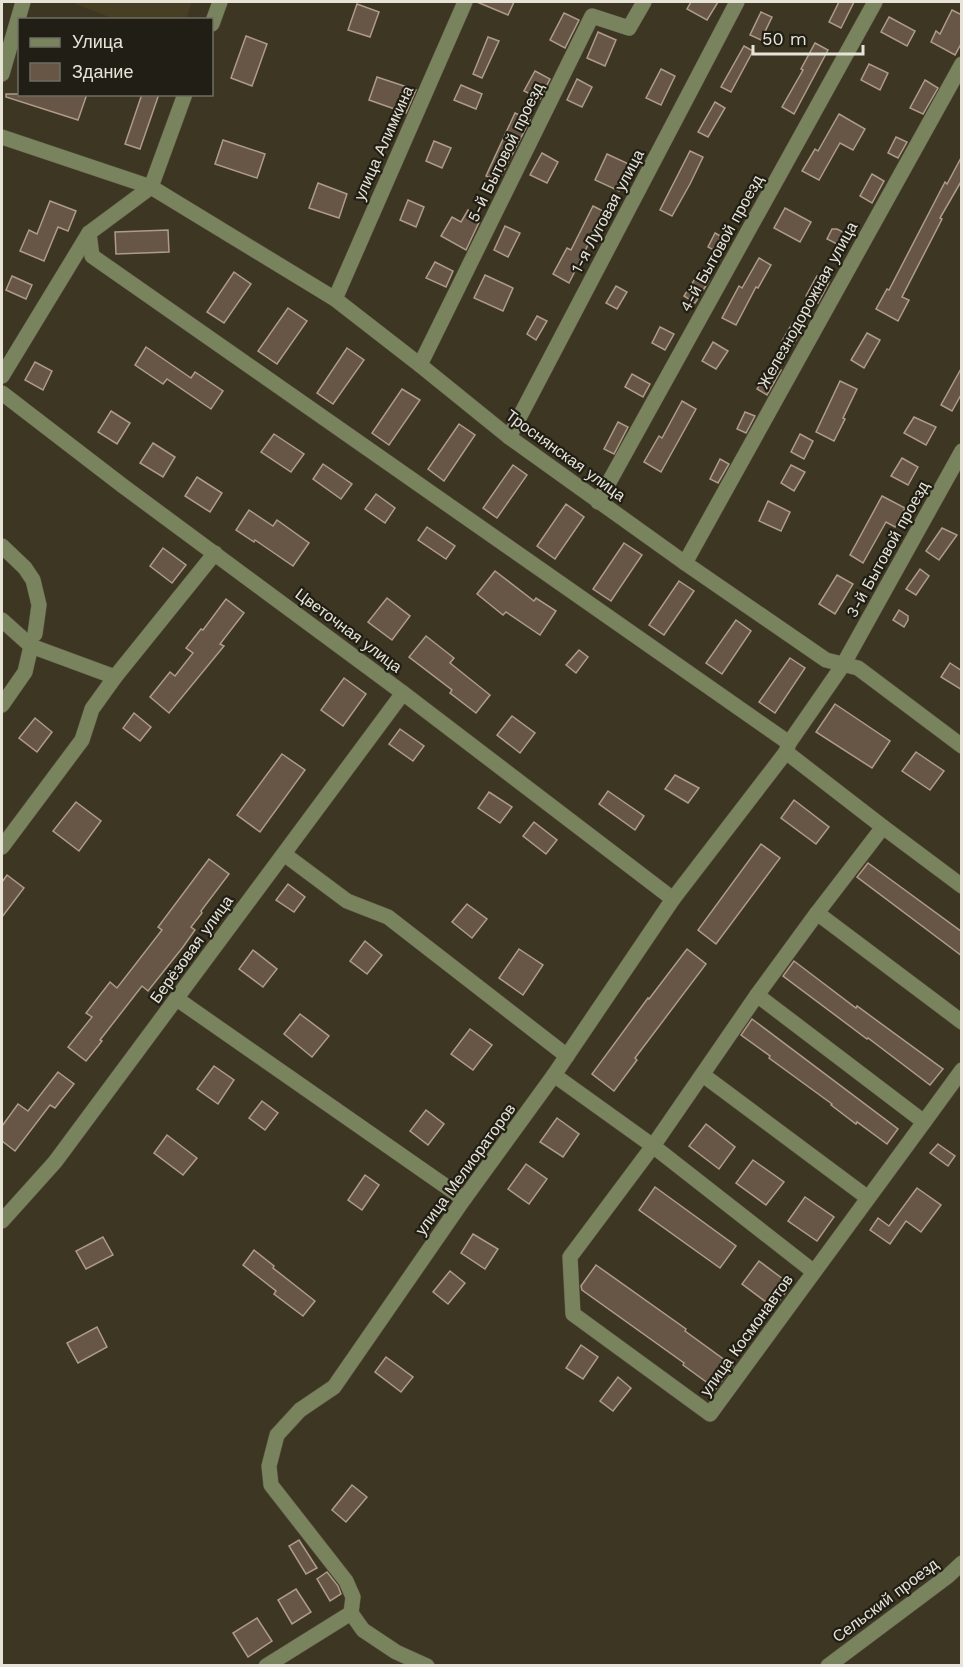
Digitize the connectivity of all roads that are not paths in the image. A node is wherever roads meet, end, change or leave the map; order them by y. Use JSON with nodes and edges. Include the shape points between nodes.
{"nodes":[{"id":1,"x":23,"y":2,"type":"edge"},
{"id":2,"x":220,"y":2,"type":"edge"},
{"id":3,"x":465,"y":2,"type":"edge"},
{"id":4,"x":644,"y":2,"type":"edge"},
{"id":5,"x":737,"y":2,"type":"edge"},
{"id":6,"x":875,"y":2,"type":"edge"},
{"id":7,"x":18,"y":18,"type":"edge"},
{"id":8,"x":18,"y":19,"type":"edge"},
{"id":9,"x":213,"y":21,"type":"edge"},
{"id":10,"x":962,"y":64,"type":"edge"},
{"id":11,"x":2,"y":74,"type":"edge"},
{"id":12,"x":184,"y":96,"type":"edge"},
{"id":13,"x":2,"y":136,"type":"edge"},
{"id":14,"x":151,"y":187,"type":"junction"},
{"id":15,"x":89,"y":233,"type":"junction"},
{"id":16,"x":335,"y":299,"type":"junction"},
{"id":17,"x":420,"y":365,"type":"junction"},
{"id":18,"x":2,"y":376,"type":"edge"},
{"id":19,"x":2,"y":393,"type":"edge"},
{"id":20,"x":509,"y":437,"type":"junction"},
{"id":21,"x":962,"y":451,"type":"edge"},
{"id":22,"x":598,"y":502,"type":"junction"},
{"id":23,"x":2,"y":546,"type":"edge"},
{"id":24,"x":215,"y":553,"type":"junction"},
{"id":25,"x":685,"y":563,"type":"junction"},
{"id":26,"x":2,"y":620,"type":"edge"},
{"id":27,"x":33,"y":640,"type":"junction"},
{"id":28,"x":843,"y":665,"type":"junction"},
{"id":29,"x":115,"y":677,"type":"junction"},
{"id":30,"x":403,"y":693,"type":"junction"},
{"id":31,"x":2,"y":705,"type":"edge"},
{"id":32,"x":962,"y":746,"type":"edge"},
{"id":33,"x":788,"y":748,"type":"junction"},
{"id":34,"x":883,"y":827,"type":"junction"},
{"id":35,"x":2,"y":846,"type":"edge"},
{"id":36,"x":284,"y":854,"type":"junction"},
{"id":37,"x":962,"y":886,"type":"edge"},
{"id":38,"x":673,"y":899,"type":"junction"},
{"id":39,"x":817,"y":913,"type":"junction"},
{"id":40,"x":757,"y":995,"type":"junction"},
{"id":41,"x":177,"y":999,"type":"junction"},
{"id":42,"x":962,"y":1022,"type":"edge"},
{"id":43,"x":567,"y":1056,"type":"junction"},
{"id":44,"x":962,"y":1070,"type":"edge"},
{"id":45,"x":554,"y":1075,"type":"junction"},
{"id":46,"x":703,"y":1075,"type":"junction"},
{"id":47,"x":924,"y":1122,"type":"junction"},
{"id":48,"x":653,"y":1146,"type":"junction"},
{"id":49,"x":868,"y":1198,"type":"junction"},
{"id":50,"x":464,"y":1199,"type":"junction"},
{"id":51,"x":2,"y":1221,"type":"edge"},
{"id":52,"x":814,"y":1272,"type":"junction"},
{"id":53,"x":962,"y":1563,"type":"edge"},
{"id":54,"x":351,"y":1613,"type":"junction"},
{"id":55,"x":266,"y":1665,"type":"edge"},
{"id":56,"x":427,"y":1665,"type":"edge"},
{"id":57,"x":828,"y":1665,"type":"edge"}],
"edges":[{"from":1,"to":7,"type":"street"},
{"from":2,"to":9,"type":"street"},
{"from":3,"to":16,"type":"street","name":"улица Алимкина"},
{"from":4,"to":17,"type":"street","name":"5-й Бытовой проезд","via":[[629,28],[592,16]]},
{"from":5,"to":20,"type":"street","name":"1-я Луговая улица"},
{"from":6,"to":22,"type":"street","name":"4-й Бытовой проезд"},
{"from":8,"to":11,"type":"street"},
{"from":10,"to":25,"type":"street","name":"Железнодорожная улица"},
{"from":12,"to":14,"type":"street"},
{"from":13,"to":14,"type":"street","name":"Троснянская улица"},
{"from":14,"to":15,"type":"street"},
{"from":14,"to":16,"type":"street","name":"Троснянская улица"},
{"from":15,"to":18,"type":"street"},
{"from":15,"to":33,"type":"street","via":[[92,256]]},
{"from":16,"to":17,"type":"street","name":"Троснянская улица"},
{"from":17,"to":20,"type":"street","name":"Троснянская улица"},
{"from":19,"to":24,"type":"street","name":"Цветочная улица"},
{"from":20,"to":22,"type":"street","name":"Троснянская улица"},
{"from":21,"to":28,"type":"street","name":"3-й Бытовой проезд"},
{"from":22,"to":25,"type":"street","name":"Троснянская улица"},
{"from":23,"to":27,"type":"street","via":[[33,580],[39,605]]},
{"from":24,"to":29,"type":"street"},
{"from":24,"to":30,"type":"street","name":"Цветочная улица"},
{"from":25,"to":28,"type":"street","name":"Троснянская улица","via":[[826,660]]},
{"from":26,"to":27,"type":"street"},
{"from":27,"to":29,"type":"street"},
{"from":27,"to":31,"type":"street","via":[[25,672]]},
{"from":28,"to":32,"type":"street","name":"Троснянская улица","via":[[858,668]]},
{"from":28,"to":33,"type":"street","name":"3-й Бытовой проезд"},
{"from":29,"to":35,"type":"street","via":[[92,709],[82,740]]},
{"from":30,"to":36,"type":"street","name":"Берёзовая улица"},
{"from":30,"to":38,"type":"street","name":"Цветочная улица"},
{"from":33,"to":34,"type":"street"},
{"from":33,"to":38,"type":"street","name":"улица Мелиораторов"},
{"from":34,"to":37,"type":"street"},
{"from":34,"to":39,"type":"street","name":"улица Космонавтов"},
{"from":36,"to":41,"type":"street","name":"Берёзовая улица"},
{"from":36,"to":43,"type":"street","via":[[347,901],[388,917]]},
{"from":38,"to":43,"type":"street","name":"улица Мелиораторов"},
{"from":39,"to":40,"type":"street","name":"улица Космонавтов"},
{"from":39,"to":42,"type":"street"},
{"from":40,"to":46,"type":"street","name":"улица Космонавтов"},
{"from":40,"to":47,"type":"street"},
{"from":41,"to":50,"type":"street"},
{"from":41,"to":51,"type":"street","name":"Берёзовая улица","via":[[55,1162]]},
{"from":43,"to":45,"type":"street","name":"улица Мелиораторов"},
{"from":44,"to":47,"type":"street","name":"улица Космонавтов"},
{"from":45,"to":48,"type":"street","name":"улица Космонавтов"},
{"from":45,"to":50,"type":"street","name":"улица Мелиораторов"},
{"from":46,"to":48,"type":"street","name":"улица Космонавтов"},
{"from":46,"to":49,"type":"street"},
{"from":47,"to":49,"type":"street","name":"улица Космонавтов"},
{"from":48,"to":52,"type":"street","name":"улица Космонавтов"},
{"from":48,"to":52,"type":"street","name":"улица Космонавтов","via":[[570,1257],[573,1314],[710,1414]]},
{"from":49,"to":52,"type":"street","name":"улица Космонавтов"},
{"from":50,"to":54,"type":"street","name":"улица Мелиораторов","via":[[334,1387],[300,1410],[277,1435],[269,1466],[271,1485],[346,1581],[353,1597]]},
{"from":53,"to":57,"type":"street","name":"Сельский проезд"},
{"from":54,"to":55,"type":"street"},
{"from":54,"to":56,"type":"street","via":[[363,1630],[396,1652]]}]}
